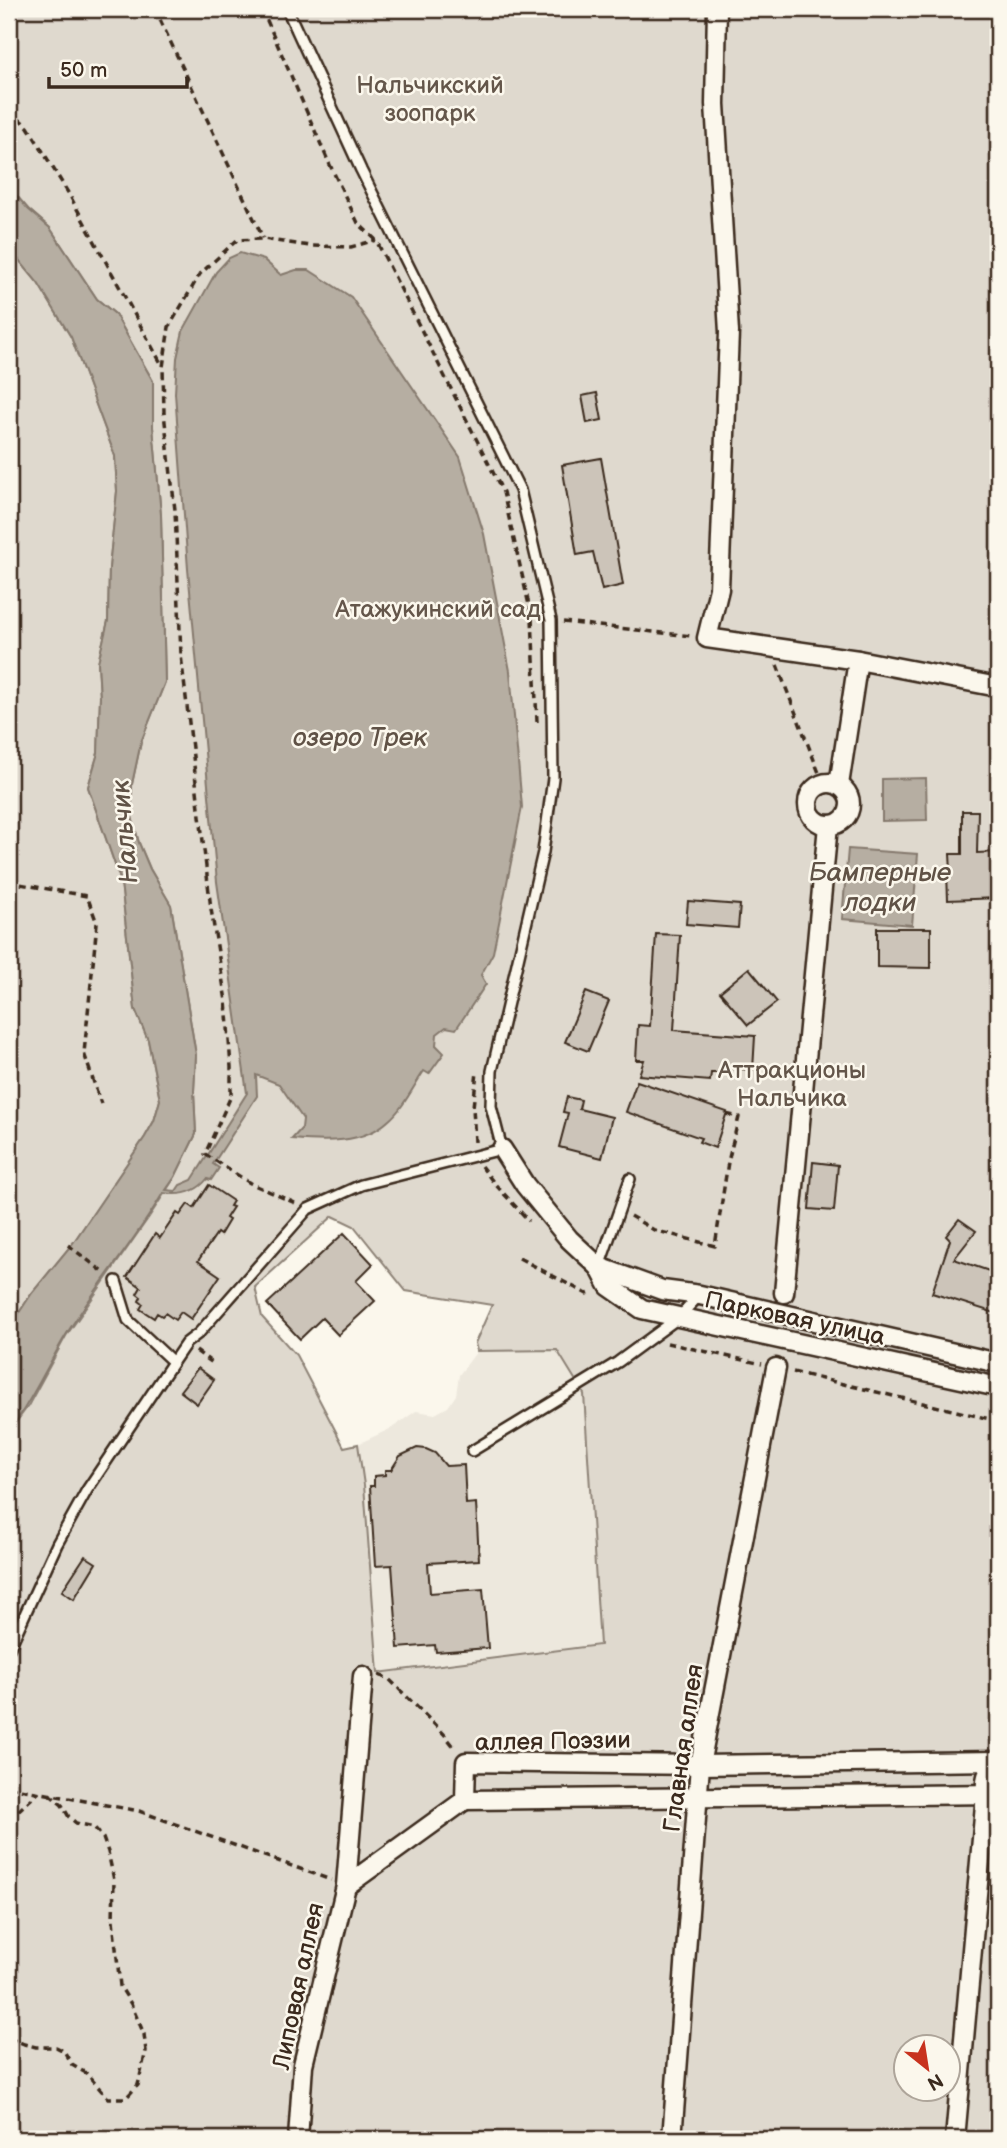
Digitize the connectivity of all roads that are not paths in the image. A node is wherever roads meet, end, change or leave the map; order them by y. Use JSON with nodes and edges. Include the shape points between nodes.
{"nodes":[{"id":1,"x":286,"y":9,"type":"edge"},
{"id":2,"x":717,"y":9,"type":"edge"},
{"id":3,"x":858,"y":660,"type":"junction"},
{"id":4,"x":998,"y":687,"type":"edge"},
{"id":5,"x":831,"y":784,"type":"junction"},
{"id":6,"x":828,"y":825,"type":"junction"},
{"id":7,"x":502,"y":1149,"type":"junction"},
{"id":8,"x":630,"y":1179,"type":"dead end"},
{"id":9,"x":595,"y":1275,"type":"junction"},
{"id":10,"x":116,"y":1281,"type":"road end"},
{"id":11,"x":784,"y":1293,"type":"dead end"},
{"id":12,"x":700,"y":1295,"type":"junction"},
{"id":13,"x":678,"y":1318,"type":"junction"},
{"id":14,"x":173,"y":1362,"type":"junction"},
{"id":15,"x":998,"y":1363,"type":"edge"},
{"id":16,"x":776,"y":1368,"type":"road end"},
{"id":17,"x":998,"y":1387,"type":"edge"},
{"id":18,"x":472,"y":1451,"type":"dead end"},
{"id":19,"x":9,"y":1649,"type":"edge"},
{"id":20,"x":363,"y":1676,"type":"road end"},
{"id":21,"x":998,"y":1762,"type":"edge"},
{"id":22,"x":700,"y":1765,"type":"junction"},
{"id":23,"x":992,"y":1794,"type":"edge"},
{"id":24,"x":698,"y":1796,"type":"junction"},
{"id":25,"x":465,"y":1800,"type":"junction"},
{"id":26,"x":346,"y":1886,"type":"junction"},
{"id":27,"x":298,"y":2139,"type":"edge"},
{"id":28,"x":672,"y":2139,"type":"edge"},
{"id":29,"x":955,"y":2139,"type":"edge"}],
"edges":[{"from":1,"to":7,"type":"lane","via":[[360,170],[520,490],[551,620],[553,779],[543,852],[492,1071],[491,1106]]},
{"from":2,"to":3,"type":"street","via":[[715,104],[729,331],[719,589],[708,638]]},
{"from":3,"to":4,"type":"street"},
{"from":3,"to":5,"type":"street"},
{"from":5,"to":6,"type":"street","via":[[849,795],[850,810],[842,821]]},
{"from":5,"to":6,"type":"street","via":[[814,789],[808,808],[815,820]]},
{"from":6,"to":11,"type":"street"},
{"from":7,"to":9,"type":"street","name":"Парковая улица"},
{"from":7,"to":14,"type":"lane","via":[[361,1185],[308,1209]]},
{"from":8,"to":9,"type":"lane"},
{"from":9,"to":12,"type":"street","name":"Парковая улица"},
{"from":9,"to":13,"type":"street","name":"Парковая улица","via":[[642,1309]]},
{"from":10,"to":14,"type":"lane","via":[[128,1320]]},
{"from":12,"to":13,"type":"lane"},
{"from":12,"to":15,"type":"street","name":"Парковая улица"},
{"from":13,"to":17,"type":"street","name":"Парковая улица"},
{"from":13,"to":18,"type":"lane","via":[[618,1362]]},
{"from":14,"to":19,"type":"lane","via":[[87,1490]]},
{"from":16,"to":22,"type":"street","name":"Главная аллея"},
{"from":20,"to":26,"type":"street","name":"Липовая аллея"},
{"from":21,"to":22,"type":"street","name":"аллея Поэзии"},
{"from":21,"to":23,"type":"street","via":[[985,1781]]},
{"from":22,"to":24,"type":"street","name":"Главная аллея"},
{"from":22,"to":25,"type":"street","name":"аллея Поэзии","via":[[466,1762]]},
{"from":23,"to":24,"type":"street"},
{"from":23,"to":29,"type":"street"},
{"from":24,"to":25,"type":"street"},
{"from":24,"to":28,"type":"street","name":"Главная аллея"},
{"from":25,"to":26,"type":"street","name":"Липовая аллея"},
{"from":26,"to":27,"type":"street","name":"Липовая аллея","via":[[303,2065]]}]}
